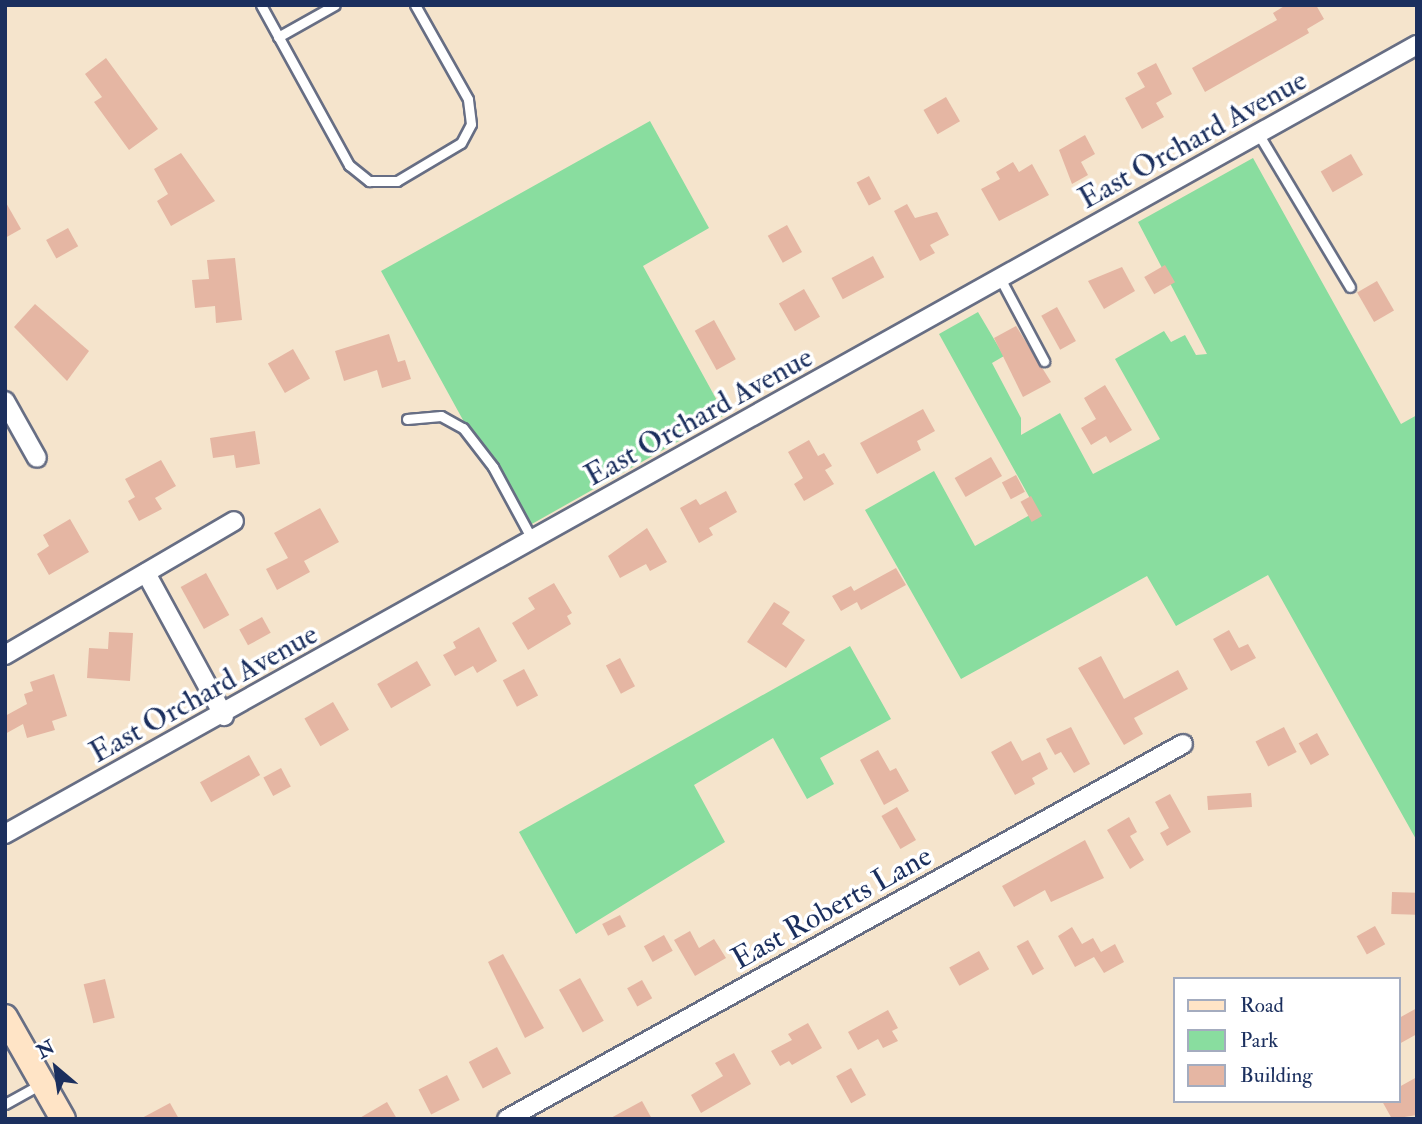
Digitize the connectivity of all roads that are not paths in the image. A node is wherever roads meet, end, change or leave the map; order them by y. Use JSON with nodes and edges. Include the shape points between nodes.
{"nodes":[{"id":1,"x":261,"y":5,"type":"edge"},
{"id":2,"x":335,"y":5,"type":"edge"},
{"id":3,"x":415,"y":5,"type":"edge"},
{"id":4,"x":278,"y":37,"type":"junction"},
{"id":5,"x":1417,"y":45,"type":"edge"},
{"id":6,"x":1259,"y":135,"type":"junction"},
{"id":7,"x":1001,"y":280,"type":"junction"},
{"id":8,"x":1350,"y":287,"type":"dead end"},
{"id":9,"x":1044,"y":361,"type":"dead end"},
{"id":10,"x":5,"y":401,"type":"edge"},
{"id":11,"x":407,"y":419,"type":"dead end"},
{"id":12,"x":37,"y":458,"type":"dead end"},
{"id":13,"x":234,"y":521,"type":"dead end"},
{"id":14,"x":534,"y":542,"type":"junction"},
{"id":15,"x":146,"y":573,"type":"junction"},
{"id":16,"x":5,"y":655,"type":"edge"},
{"id":17,"x":223,"y":716,"type":"junction"},
{"id":18,"x":1183,"y":744,"type":"dead end"},
{"id":19,"x":5,"y":834,"type":"edge"},
{"id":20,"x":5,"y":1017,"type":"edge"},
{"id":21,"x":42,"y":1083,"type":"junction"},
{"id":22,"x":5,"y":1104,"type":"edge"},
{"id":23,"x":63,"y":1119,"type":"edge"},
{"id":24,"x":507,"y":1119,"type":"edge"}],
"edges":[{"from":1,"to":4,"type":"lane"},
{"from":2,"to":4,"type":"lane"},
{"from":3,"to":4,"type":"lane","via":[[468,99],[471,124],[461,143],[397,181],[369,181],[349,165]]},
{"from":5,"to":6,"type":"street","name":"East Orchard Avenue"},
{"from":6,"to":7,"type":"street","name":"East Orchard Avenue"},
{"from":6,"to":8,"type":"lane"},
{"from":7,"to":9,"type":"lane"},
{"from":7,"to":14,"type":"street","name":"East Orchard Avenue"},
{"from":10,"to":12,"type":"street"},
{"from":11,"to":14,"type":"lane","via":[[441,416],[463,428],[493,467]]},
{"from":13,"to":15,"type":"street"},
{"from":14,"to":17,"type":"street","name":"East Orchard Avenue"},
{"from":15,"to":16,"type":"street"},
{"from":15,"to":17,"type":"street"},
{"from":17,"to":19,"type":"street","name":"East Orchard Avenue"},
{"from":18,"to":24,"type":"street","name":"East Roberts Lane"},
{"from":20,"to":21,"type":"main road"},
{"from":21,"to":22,"type":"lane"},
{"from":21,"to":23,"type":"main road"}]}
